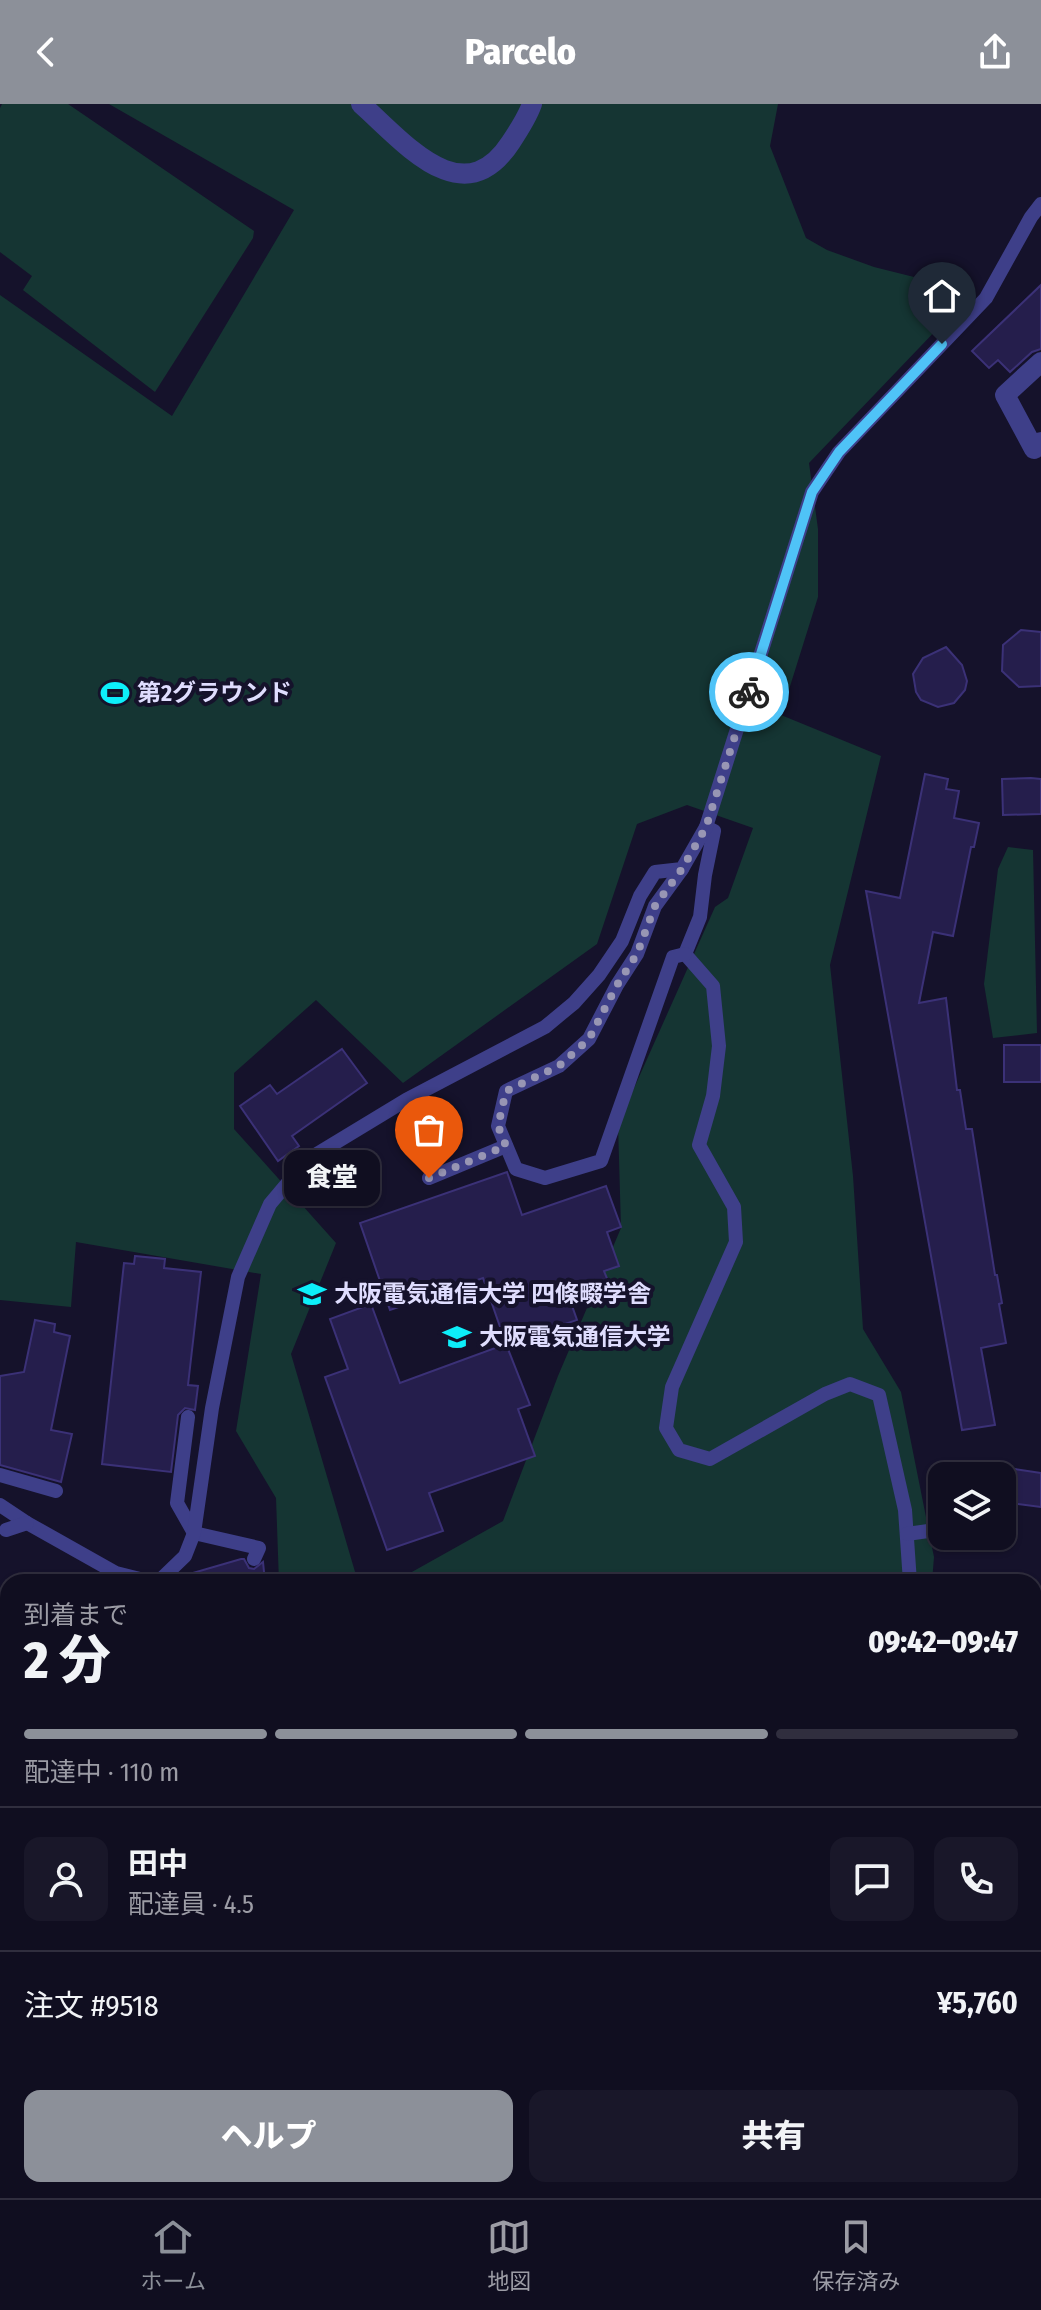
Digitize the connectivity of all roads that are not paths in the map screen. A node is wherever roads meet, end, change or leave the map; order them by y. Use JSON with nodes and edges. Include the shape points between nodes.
{"nodes":[{"id":1,"x":361,"y":104,"type":"edge"},
{"id":2,"x":532,"y":104,"type":"edge"},
{"id":3,"x":1041,"y":204,"type":"edge"},
{"id":4,"x":1041,"y":362,"type":"edge"},
{"id":5,"x":1041,"y":442,"type":"edge"},
{"id":6,"x":706,"y":827,"type":"junction"},
{"id":7,"x":682,"y":869,"type":"junction"},
{"id":8,"x":685,"y":954,"type":"junction"},
{"id":9,"x":506,"y":1146,"type":"junction"},
{"id":10,"x":429,"y":1178,"type":"dead end"},
{"id":11,"x":188,"y":1417,"type":"dead end"},
{"id":12,"x":0,"y":1475,"type":"edge"},
{"id":13,"x":56,"y":1491,"type":"dead end"},
{"id":14,"x":0,"y":1505,"type":"edge"},
{"id":15,"x":27,"y":1523,"type":"junction"},
{"id":16,"x":6,"y":1530,"type":"dead end"},
{"id":17,"x":928,"y":1531,"type":"edge"},
{"id":18,"x":194,"y":1533,"type":"junction"},
{"id":19,"x":907,"y":1534,"type":"junction"},
{"id":20,"x":254,"y":1559,"type":"dead end"},
{"id":21,"x":120,"y":1574,"type":"edge"},
{"id":22,"x":164,"y":1574,"type":"edge"},
{"id":23,"x":910,"y":1574,"type":"edge"}],
"edges":[{"from":1,"to":2,"type":"street","via":[[426,162],[451,173],[478,173],[499,160]]},
{"from":3,"to":6,"type":"lane","via":[[986,298],[839,452],[812,492]]},
{"from":4,"to":5,"type":"street","via":[[1005,395],[1034,449]]},
{"from":6,"to":7,"type":"lane"},
{"from":6,"to":8,"type":"lane","via":[[714,831],[700,917]]},
{"from":7,"to":9,"type":"lane","via":[[655,906],[637,954],[589,1039],[559,1066],[506,1091],[498,1126]]},
{"from":7,"to":18,"type":"lane","via":[[655,872],[599,975],[545,1027],[406,1100],[307,1160],[270,1204],[238,1277]]},
{"from":8,"to":9,"type":"lane","via":[[673,957],[601,1161],[545,1178],[516,1169]]},
{"from":8,"to":19,"type":"lane","via":[[713,986],[719,1046],[713,1096],[699,1145],[734,1207],[736,1242],[672,1387],[666,1428],[679,1450],[710,1459],[850,1384],[879,1395]]},
{"from":9,"to":10,"type":"lane"},
{"from":11,"to":18,"type":"lane","via":[[177,1503]]},
{"from":12,"to":13,"type":"lane"},
{"from":14,"to":15,"type":"lane"},
{"from":15,"to":16,"type":"lane"},
{"from":15,"to":21,"type":"lane"},
{"from":17,"to":19,"type":"lane"},
{"from":18,"to":20,"type":"lane","via":[[259,1548]]},
{"from":18,"to":22,"type":"lane","via":[[185,1556]]},
{"from":19,"to":23,"type":"lane"}]}
